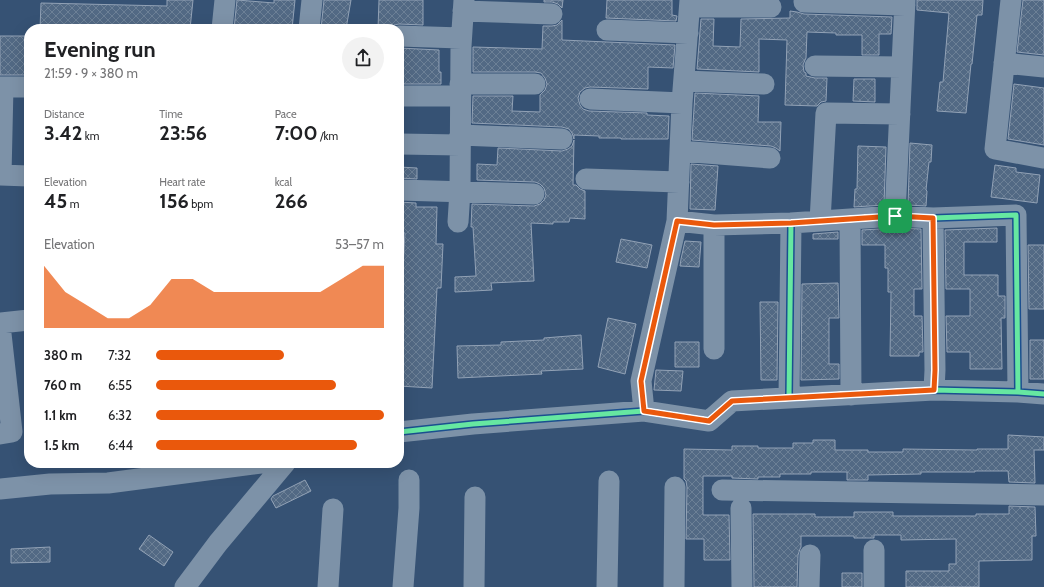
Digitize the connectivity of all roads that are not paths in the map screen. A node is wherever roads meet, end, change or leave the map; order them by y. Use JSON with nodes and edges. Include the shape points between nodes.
{"nodes":[{"id":1,"x":225,"y":0,"type":"edge"},
{"id":2,"x":312,"y":0,"type":"edge"},
{"id":3,"x":1011,"y":0,"type":"edge"},
{"id":4,"x":804,"y":2,"type":"dead end"},
{"id":5,"x":905,"y":2,"type":"edge"},
{"id":6,"x":690,"y":3,"type":"edge"},
{"id":7,"x":464,"y":5,"type":"edge"},
{"id":8,"x":771,"y":7,"type":"dead end"},
{"id":9,"x":552,"y":14,"type":"dead end"},
{"id":10,"x":223,"y":24,"type":"edge"},
{"id":11,"x":310,"y":24,"type":"edge"},
{"id":12,"x":607,"y":30,"type":"dead end"},
{"id":13,"x":688,"y":33,"type":"junction"},
{"id":14,"x":404,"y":36,"type":"edge"},
{"id":15,"x":461,"y":38,"type":"junction"},
{"id":16,"x":1004,"y":63,"type":"junction"},
{"id":17,"x":815,"y":66,"type":"dead end"},
{"id":18,"x":902,"y":67,"type":"junction"},
{"id":19,"x":1044,"y":67,"type":"edge"},
{"id":20,"x":684,"y":81,"type":"junction"},
{"id":21,"x":535,"y":84,"type":"dead end"},
{"id":22,"x":764,"y":84,"type":"dead end"},
{"id":23,"x":2,"y":87,"type":"edge"},
{"id":24,"x":24,"y":88,"type":"edge"},
{"id":25,"x":460,"y":90,"type":"junction"},
{"id":26,"x":404,"y":96,"type":"edge"},
{"id":27,"x":590,"y":98,"type":"dead end"},
{"id":28,"x":682,"y":103,"type":"junction"},
{"id":29,"x":900,"y":114,"type":"junction"},
{"id":30,"x":562,"y":139,"type":"dead end"},
{"id":31,"x":460,"y":140,"type":"junction"},
{"id":32,"x":404,"y":144,"type":"edge"},
{"id":33,"x":680,"y":152,"type":"junction"},
{"id":34,"x":770,"y":158,"type":"dead end"},
{"id":35,"x":1043,"y":158,"type":"dead end"},
{"id":36,"x":1,"y":175,"type":"edge"},
{"id":37,"x":24,"y":176,"type":"edge"},
{"id":38,"x":586,"y":179,"type":"dead end"},
{"id":39,"x":679,"y":182,"type":"junction"},
{"id":40,"x":404,"y":190,"type":"edge"},
{"id":41,"x":460,"y":191,"type":"junction"},
{"id":42,"x":534,"y":194,"type":"dead end"},
{"id":43,"x":895,"y":216,"type":"junction"},
{"id":44,"x":933,"y":218,"type":"junction"},
{"id":45,"x":850,"y":219,"type":"junction"},
{"id":46,"x":677,"y":221,"type":"junction"},
{"id":47,"x":820,"y":221,"type":"junction"},
{"id":48,"x":458,"y":222,"type":"dead end"},
{"id":49,"x":791,"y":223,"type":"junction"},
{"id":50,"x":714,"y":225,"type":"junction"},
{"id":51,"x":24,"y":321,"type":"edge"},
{"id":52,"x":0,"y":324,"type":"edge"},
{"id":53,"x":714,"y":349,"type":"dead end"},
{"id":54,"x":934,"y":390,"type":"junction"},
{"id":55,"x":1018,"y":392,"type":"junction"},
{"id":56,"x":1044,"y":394,"type":"edge"},
{"id":57,"x":851,"y":395,"type":"junction"},
{"id":58,"x":789,"y":398,"type":"junction"},
{"id":59,"x":644,"y":411,"type":"junction"},
{"id":60,"x":404,"y":431,"type":"edge"},
{"id":61,"x":14,"y":432,"type":"edge"},
{"id":62,"x":223,"y":468,"type":"edge"},
{"id":63,"x":281,"y":468,"type":"edge"},
{"id":64,"x":409,"y":480,"type":"dead end"},
{"id":65,"x":609,"y":481,"type":"dead end"},
{"id":66,"x":675,"y":487,"type":"dead end"},
{"id":67,"x":0,"y":490,"type":"edge"},
{"id":68,"x":722,"y":490,"type":"dead end"},
{"id":69,"x":1044,"y":495,"type":"edge"},
{"id":70,"x":475,"y":497,"type":"dead end"},
{"id":71,"x":741,"y":508,"type":"dead end"},
{"id":72,"x":333,"y":509,"type":"dead end"},
{"id":73,"x":874,"y":550,"type":"dead end"},
{"id":74,"x":810,"y":555,"type":"dead end"},
{"id":75,"x":185,"y":587,"type":"edge"},
{"id":76,"x":328,"y":587,"type":"edge"},
{"id":77,"x":403,"y":587,"type":"edge"},
{"id":78,"x":474,"y":587,"type":"edge"},
{"id":79,"x":607,"y":587,"type":"edge"},
{"id":80,"x":674,"y":587,"type":"edge"},
{"id":81,"x":742,"y":587,"type":"edge"},
{"id":82,"x":809,"y":587,"type":"edge"},
{"id":83,"x":874,"y":587,"type":"edge"}],
"edges":[{"from":1,"to":10,"type":"street"},
{"from":2,"to":11,"type":"street"},
{"from":3,"to":16,"type":"street"},
{"from":4,"to":5,"type":"street"},
{"from":5,"to":18,"type":"street"},
{"from":6,"to":8,"type":"street"},
{"from":6,"to":13,"type":"street"},
{"from":7,"to":9,"type":"street"},
{"from":7,"to":15,"type":"street"},
{"from":12,"to":13,"type":"street"},
{"from":13,"to":20,"type":"street"},
{"from":14,"to":15,"type":"street"},
{"from":15,"to":25,"type":"street"},
{"from":16,"to":19,"type":"street"},
{"from":16,"to":35,"type":"street","via":[[995,148]]},
{"from":17,"to":18,"type":"street"},
{"from":18,"to":29,"type":"street"},
{"from":20,"to":22,"type":"street"},
{"from":20,"to":28,"type":"street"},
{"from":21,"to":25,"type":"street"},
{"from":23,"to":24,"type":"street"},
{"from":23,"to":36,"type":"street"},
{"from":25,"to":26,"type":"street"},
{"from":25,"to":31,"type":"street"},
{"from":27,"to":28,"type":"street"},
{"from":28,"to":33,"type":"street"},
{"from":29,"to":43,"type":"street"},
{"from":29,"to":47,"type":"street","via":[[826,113]]},
{"from":30,"to":31,"type":"street"},
{"from":31,"to":32,"type":"street"},
{"from":31,"to":41,"type":"street"},
{"from":33,"to":34,"type":"street"},
{"from":33,"to":39,"type":"street"},
{"from":36,"to":37,"type":"street"},
{"from":38,"to":39,"type":"street"},
{"from":39,"to":46,"type":"street"},
{"from":40,"to":41,"type":"street"},
{"from":41,"to":42,"type":"street"},
{"from":41,"to":48,"type":"street"},
{"from":43,"to":44,"type":"street"},
{"from":43,"to":45,"type":"street"},
{"from":44,"to":54,"type":"street"},
{"from":44,"to":55,"type":"street","via":[[1016,215]]},
{"from":45,"to":47,"type":"street"},
{"from":45,"to":57,"type":"street"},
{"from":46,"to":50,"type":"street"},
{"from":46,"to":59,"type":"street","via":[[641,381]]},
{"from":47,"to":49,"type":"street"},
{"from":49,"to":50,"type":"street"},
{"from":49,"to":58,"type":"street"},
{"from":50,"to":53,"type":"street"},
{"from":51,"to":52,"type":"street"},
{"from":52,"to":61,"type":"street"},
{"from":54,"to":55,"type":"street"},
{"from":54,"to":57,"type":"street"},
{"from":55,"to":56,"type":"street"},
{"from":57,"to":58,"type":"street"},
{"from":58,"to":59,"type":"street","via":[[732,401],[709,421]]},
{"from":59,"to":60,"type":"street"},
{"from":62,"to":67,"type":"street","via":[[108,483],[50,484]]},
{"from":63,"to":75,"type":"street"},
{"from":64,"to":77,"type":"street"},
{"from":65,"to":79,"type":"street"},
{"from":66,"to":80,"type":"street"},
{"from":68,"to":69,"type":"street"},
{"from":70,"to":78,"type":"street"},
{"from":71,"to":81,"type":"street"},
{"from":72,"to":76,"type":"street"},
{"from":73,"to":83,"type":"street"},
{"from":74,"to":82,"type":"street"}]}
